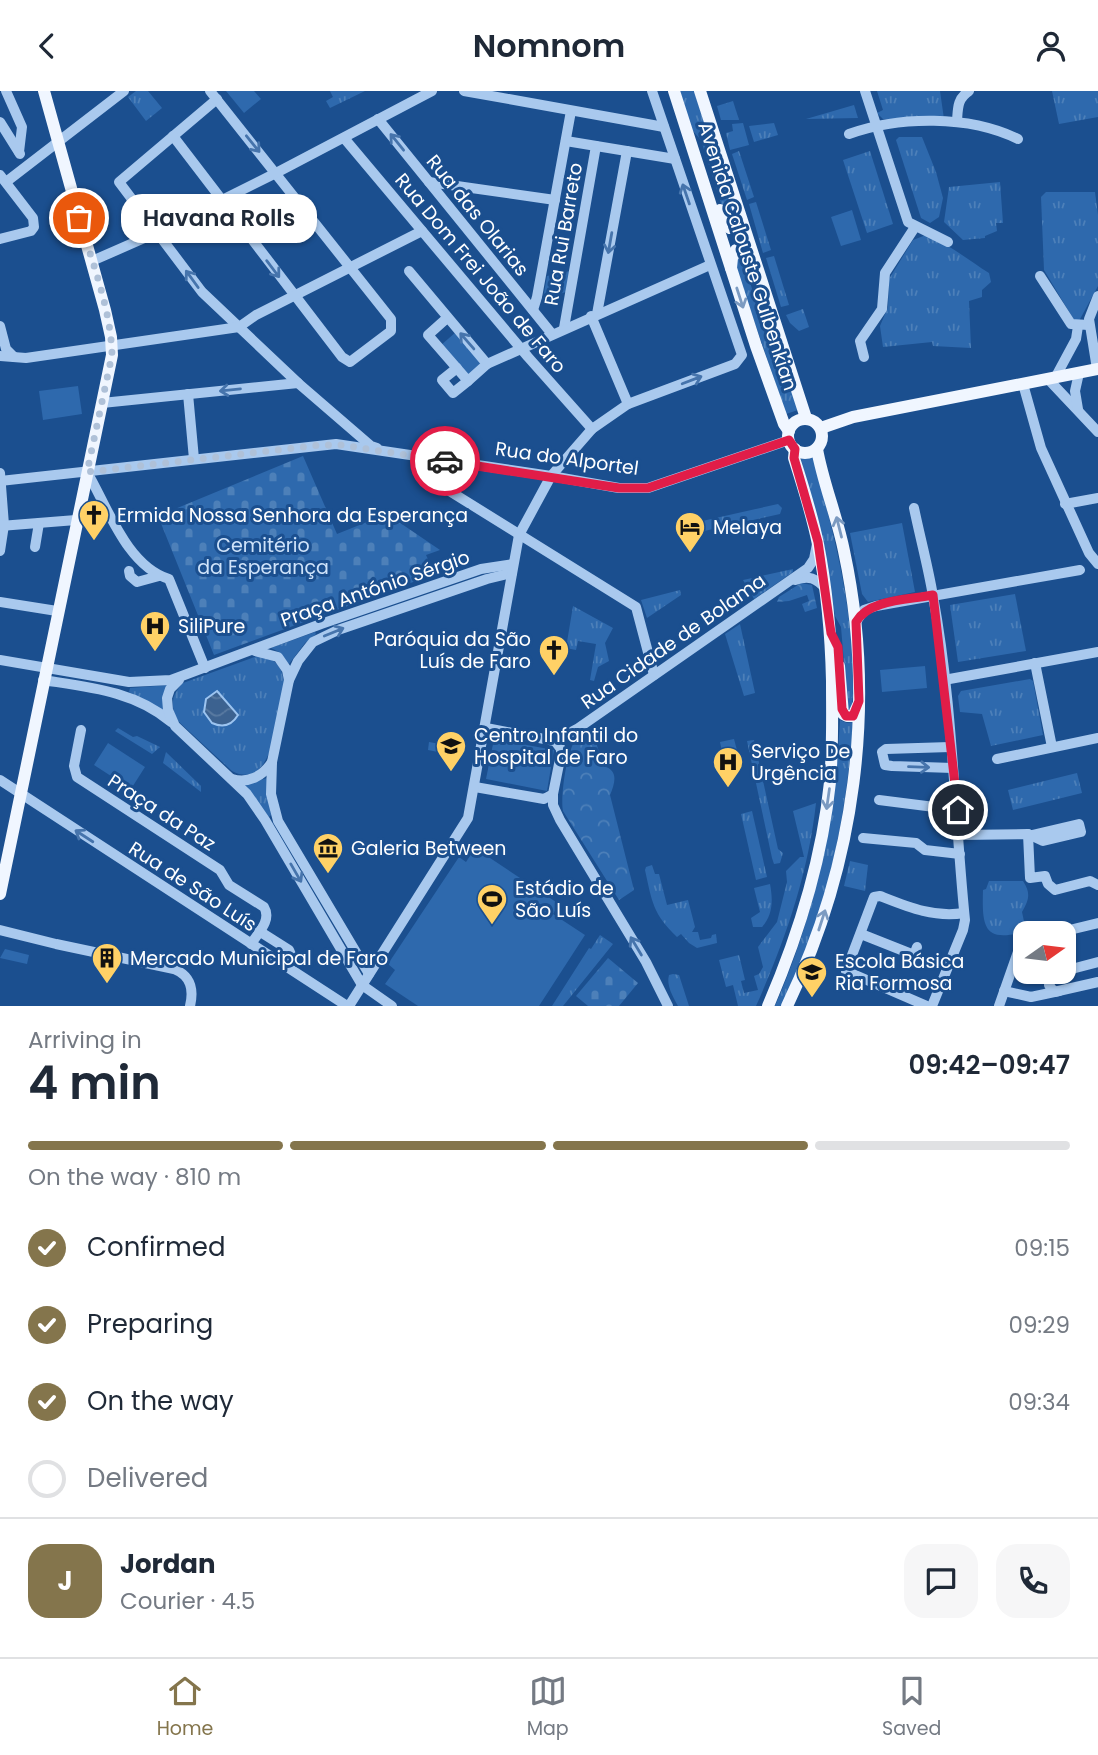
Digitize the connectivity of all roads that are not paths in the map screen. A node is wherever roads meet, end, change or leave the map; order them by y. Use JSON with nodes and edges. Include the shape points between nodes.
{"nodes":[{"id":1,"x":6,"y":91,"type":"edge"},
{"id":2,"x":44,"y":91,"type":"edge"},
{"id":3,"x":124,"y":91,"type":"edge"},
{"id":4,"x":432,"y":91,"type":"edge"},
{"id":5,"x":464,"y":91,"type":"edge"},
{"id":6,"x":652,"y":91,"type":"edge"},
{"id":7,"x":674,"y":91,"type":"edge"},
{"id":8,"x":700,"y":91,"type":"edge"},
{"id":9,"x":866,"y":91,"type":"edge"},
{"id":10,"x":969,"y":91,"type":"edge"},
{"id":11,"x":540,"y":92,"type":"edge"},
{"id":12,"x":213,"y":95,"type":"edge"},
{"id":13,"x":538,"y":105,"type":"junction"},
{"id":14,"x":571,"y":111,"type":"junction"},
{"id":15,"x":378,"y":119,"type":"junction"},
{"id":16,"x":957,"y":121,"type":"junction"},
{"id":17,"x":0,"y":122,"type":"edge"},
{"id":18,"x":876,"y":125,"type":"junction"},
{"id":19,"x":664,"y":127,"type":"junction"},
{"id":20,"x":849,"y":134,"type":"dead end"},
{"id":21,"x":173,"y":136,"type":"junction"},
{"id":22,"x":344,"y":138,"type":"junction"},
{"id":23,"x":1017,"y":139,"type":"dead end"},
{"id":24,"x":689,"y":140,"type":"junction"},
{"id":25,"x":566,"y":141,"type":"junction"},
{"id":26,"x":58,"y":142,"type":"junction"},
{"id":27,"x":596,"y":146,"type":"junction"},
{"id":28,"x":627,"y":151,"type":"junction"},
{"id":29,"x":19,"y":152,"type":"junction"},
{"id":30,"x":675,"y":159,"type":"junction"},
{"id":31,"x":27,"y":165,"type":"junction"},
{"id":32,"x":276,"y":173,"type":"junction"},
{"id":33,"x":3,"y":179,"type":"edge"},
{"id":34,"x":429,"y":182,"type":"junction"},
{"id":35,"x":222,"y":200,"type":"junction"},
{"id":36,"x":555,"y":200,"type":"junction"},
{"id":37,"x":740,"y":212,"type":"junction"},
{"id":38,"x":915,"y":227,"type":"junction"},
{"id":39,"x":422,"y":231,"type":"junction"},
{"id":40,"x":158,"y":232,"type":"junction"},
{"id":41,"x":0,"y":239,"type":"edge"},
{"id":42,"x":948,"y":242,"type":"dead end"},
{"id":43,"x":92,"y":261,"type":"junction"},
{"id":44,"x":710,"y":265,"type":"junction"},
{"id":45,"x":351,"y":267,"type":"junction"},
{"id":46,"x":731,"y":269,"type":"junction"},
{"id":47,"x":409,"y":271,"type":"dead end"},
{"id":48,"x":1040,"y":276,"type":"dead end"},
{"id":49,"x":1098,"y":296,"type":"edge"},
{"id":50,"x":294,"y":297,"type":"junction"},
{"id":51,"x":533,"y":310,"type":"junction"},
{"id":52,"x":594,"y":315,"type":"junction"},
{"id":53,"x":447,"y":318,"type":"junction"},
{"id":54,"x":0,"y":326,"type":"edge"},
{"id":55,"x":1084,"y":326,"type":"junction"},
{"id":56,"x":239,"y":327,"type":"junction"},
{"id":57,"x":564,"y":328,"type":"junction"},
{"id":58,"x":552,"y":334,"type":"junction"},
{"id":59,"x":1,"y":342,"type":"edge"},
{"id":60,"x":782,"y":343,"type":"junction"},
{"id":61,"x":111,"y":345,"type":"junction"},
{"id":62,"x":520,"y":347,"type":"junction"},
{"id":63,"x":0,"y":356,"type":"edge"},
{"id":64,"x":14,"y":357,"type":"junction"},
{"id":65,"x":864,"y":357,"type":"dead end"},
{"id":66,"x":487,"y":364,"type":"junction"},
{"id":67,"x":457,"y":368,"type":"junction"},
{"id":68,"x":1097,"y":369,"type":"edge"},
{"id":69,"x":1079,"y":373,"type":"junction"},
{"id":70,"x":1052,"y":378,"type":"junction"},
{"id":71,"x":468,"y":381,"type":"junction"},
{"id":72,"x":298,"y":383,"type":"junction"},
{"id":73,"x":1023,"y":384,"type":"junction"},
{"id":74,"x":188,"y":394,"type":"junction"},
{"id":75,"x":102,"y":403,"type":"junction"},
{"id":76,"x":628,"y":404,"type":"junction"},
{"id":77,"x":1078,"y":409,"type":"junction"},
{"id":78,"x":806,"y":418,"type":"junction"},
{"id":79,"x":1093,"y":421,"type":"edge"},
{"id":80,"x":348,"y":426,"type":"junction"},
{"id":81,"x":821,"y":428,"type":"junction"},
{"id":82,"x":592,"y":429,"type":"junction"},
{"id":83,"x":1098,"y":432,"type":"edge"},
{"id":84,"x":791,"y":440,"type":"junction"},
{"id":85,"x":342,"y":445,"type":"junction"},
{"id":86,"x":817,"y":449,"type":"junction"},
{"id":87,"x":386,"y":451,"type":"junction"},
{"id":88,"x":194,"y":459,"type":"junction"},
{"id":89,"x":447,"y":462,"type":"junction"},
{"id":90,"x":114,"y":468,"type":"junction"},
{"id":91,"x":87,"y":472,"type":"junction"},
{"id":92,"x":0,"y":473,"type":"edge"},
{"id":93,"x":551,"y":476,"type":"junction"},
{"id":94,"x":0,"y":481,"type":"edge"},
{"id":95,"x":1098,"y":498,"type":"edge"},
{"id":96,"x":106,"y":504,"type":"junction"},
{"id":97,"x":1065,"y":504,"type":"junction"},
{"id":98,"x":914,"y":507,"type":"dead end"},
{"id":99,"x":78,"y":513,"type":"junction"},
{"id":100,"x":39,"y":523,"type":"junction"},
{"id":101,"x":2,"y":526,"type":"edge"},
{"id":102,"x":519,"y":535,"type":"junction"},
{"id":103,"x":818,"y":542,"type":"junction"},
{"id":104,"x":35,"y":547,"type":"dead end"},
{"id":105,"x":0,"y":551,"type":"edge"},
{"id":106,"x":131,"y":553,"type":"junction"},
{"id":107,"x":1098,"y":564,"type":"edge"},
{"id":108,"x":145,"y":565,"type":"junction"},
{"id":109,"x":513,"y":569,"type":"junction"},
{"id":110,"x":1080,"y":570,"type":"dead end"},
{"id":111,"x":128,"y":571,"type":"junction"},
{"id":112,"x":159,"y":576,"type":"junction"},
{"id":113,"x":143,"y":581,"type":"junction"},
{"id":114,"x":789,"y":582,"type":"junction"},
{"id":115,"x":826,"y":589,"type":"junction"},
{"id":116,"x":852,"y":594,"type":"junction"},
{"id":117,"x":933,"y":595,"type":"junction"},
{"id":118,"x":0,"y":602,"type":"edge"},
{"id":119,"x":876,"y":605,"type":"junction"},
{"id":120,"x":57,"y":611,"type":"junction"},
{"id":121,"x":856,"y":622,"type":"junction"},
{"id":122,"x":831,"y":633,"type":"junction"},
{"id":123,"x":250,"y":651,"type":"junction"},
{"id":124,"x":1098,"y":652,"type":"edge"},
{"id":125,"x":648,"y":654,"type":"junction"},
{"id":126,"x":0,"y":660,"type":"edge"},
{"id":127,"x":1035,"y":663,"type":"junction"},
{"id":128,"x":668,"y":666,"type":"junction"},
{"id":129,"x":205,"y":668,"type":"junction"},
{"id":130,"x":44,"y":674,"type":"junction"},
{"id":131,"x":654,"y":675,"type":"junction"},
{"id":132,"x":183,"y":677,"type":"junction"},
{"id":133,"x":289,"y":680,"type":"junction"},
{"id":134,"x":944,"y":680,"type":"junction"},
{"id":135,"x":859,"y":701,"type":"junction"},
{"id":136,"x":175,"y":726,"type":"junction"},
{"id":137,"x":486,"y":729,"type":"junction"},
{"id":138,"x":577,"y":729,"type":"junction"},
{"id":139,"x":81,"y":730,"type":"dead end"},
{"id":140,"x":1098,"y":738,"type":"edge"},
{"id":141,"x":555,"y":741,"type":"junction"},
{"id":142,"x":950,"y":747,"type":"junction"},
{"id":143,"x":1052,"y":747,"type":"junction"},
{"id":144,"x":561,"y":754,"type":"junction"},
{"id":145,"x":997,"y":759,"type":"dead end"},
{"id":146,"x":272,"y":762,"type":"junction"},
{"id":147,"x":953,"y":768,"type":"junction"},
{"id":148,"x":229,"y":778,"type":"junction"},
{"id":149,"x":0,"y":780,"type":"edge"},
{"id":150,"x":474,"y":793,"type":"junction"},
{"id":151,"x":553,"y":794,"type":"junction"},
{"id":152,"x":20,"y":795,"type":"junction"},
{"id":153,"x":879,"y":800,"type":"dead end"},
{"id":154,"x":958,"y":810,"type":"junction"},
{"id":155,"x":959,"y":835,"type":"junction"},
{"id":156,"x":863,"y":838,"type":"dead end"},
{"id":157,"x":960,"y":854,"type":"junction"},
{"id":158,"x":1098,"y":885,"type":"edge"},
{"id":159,"x":0,"y":894,"type":"edge"},
{"id":160,"x":964,"y":913,"type":"junction"},
{"id":161,"x":1098,"y":923,"type":"edge"},
{"id":162,"x":1076,"y":928,"type":"edge"},
{"id":163,"x":0,"y":930,"type":"edge"},
{"id":164,"x":259,"y":931,"type":"junction"},
{"id":165,"x":861,"y":934,"type":"junction"},
{"id":166,"x":251,"y":944,"type":"junction"},
{"id":167,"x":917,"y":947,"type":"dead end"},
{"id":168,"x":1098,"y":962,"type":"edge"},
{"id":169,"x":286,"y":966,"type":"junction"},
{"id":170,"x":1013,"y":966,"type":"edge"},
{"id":171,"x":1076,"y":968,"type":"edge"},
{"id":172,"x":369,"y":974,"type":"junction"},
{"id":173,"x":1098,"y":982,"type":"edge"},
{"id":174,"x":1047,"y":984,"type":"edge"},
{"id":175,"x":1051,"y":984,"type":"edge"},
{"id":176,"x":362,"y":985,"type":"junction"},
{"id":177,"x":1004,"y":991,"type":"junction"},
{"id":178,"x":1061,"y":991,"type":"junction"},
{"id":179,"x":1040,"y":996,"type":"junction"},
{"id":180,"x":190,"y":1006,"type":"edge"},
{"id":181,"x":348,"y":1006,"type":"edge"},
{"id":182,"x":392,"y":1006,"type":"edge"},
{"id":183,"x":668,"y":1006,"type":"edge"},
{"id":184,"x":768,"y":1006,"type":"edge"},
{"id":185,"x":787,"y":1006,"type":"edge"},
{"id":186,"x":929,"y":1006,"type":"edge"},
{"id":187,"x":999,"y":1006,"type":"edge"}],
"edges":[{"from":1,"to":29,"type":"street","via":[[22,127]]},
{"from":2,"to":26,"type":"main road"},
{"from":3,"to":26,"type":"street"},
{"from":4,"to":15,"type":"street"},
{"from":5,"to":13,"type":"street"},
{"from":6,"to":19,"type":"street"},
{"from":7,"to":24,"type":"main road","name":"Avenida Calouste Gulbenkian"},
{"from":8,"to":37,"type":"main road","name":"Avenida Calouste Gulbenkian"},
{"from":9,"to":18,"type":"street"},
{"from":10,"to":16,"type":"street","via":[[958,104]]},
{"from":11,"to":13,"type":"street"},
{"from":12,"to":21,"type":"street"},
{"from":12,"to":32,"type":"street","one_way":true},
{"from":13,"to":14,"type":"street"},
{"from":14,"to":19,"type":"street"},
{"from":14,"to":25,"type":"street"},
{"from":15,"to":22,"type":"street"},
{"from":34,"to":15,"type":"street","name":"Rua das Olarias","one_way":true},
{"from":16,"to":18,"type":"street"},
{"from":16,"to":23,"type":"street","via":[[1000,130]]},
{"from":17,"to":29,"type":"street"},
{"from":18,"to":20,"type":"street"},
{"from":18,"to":38,"type":"street","via":[[908,222]]},
{"from":19,"to":30,"type":"street"},
{"from":21,"to":35,"type":"street"},
{"from":21,"to":40,"type":"street","via":[[119,182]]},
{"from":22,"to":32,"type":"street"},
{"from":22,"to":39,"type":"street","name":"Rua Dom Frei João de Faro"},
{"from":24,"to":37,"type":"main road","via":[[701,153],[725,225],[738,226]]},
{"from":24,"to":46,"type":"main road","name":"Avenida Calouste Gulbenkian"},
{"from":25,"to":27,"type":"street"},
{"from":25,"to":36,"type":"street"},
{"from":26,"to":31,"type":"street"},
{"from":26,"to":43,"type":"main road"},
{"from":27,"to":28,"type":"street"},
{"from":27,"to":57,"type":"street","name":"Rua Rui Barreto"},
{"from":28,"to":30,"type":"street"},
{"from":28,"to":52,"type":"street","one_way":true},
{"from":29,"to":31,"type":"street"},
{"from":44,"to":30,"type":"street","one_way":true},
{"from":31,"to":33,"type":"street"},
{"from":32,"to":35,"type":"street"},
{"from":32,"to":45,"type":"street"},
{"from":33,"to":41,"type":"street","via":[[33,218],[34,227]]},
{"from":34,"to":36,"type":"street"},
{"from":34,"to":51,"type":"street","name":"Rua das Olarias"},
{"from":35,"to":40,"type":"street"},
{"from":35,"to":50,"type":"street","one_way":true},
{"from":36,"to":51,"type":"street"},
{"from":37,"to":60,"type":"main road","name":"Avenida Calouste Gulbenkian"},
{"from":38,"to":42,"type":"street"},
{"from":38,"to":65,"type":"street","via":[[885,273],[882,309],[860,341]]},
{"from":39,"to":45,"type":"street"},
{"from":39,"to":62,"type":"street","name":"Rua Dom Frei João de Faro"},
{"from":40,"to":43,"type":"street"},
{"from":56,"to":40,"type":"street","one_way":true,"via":[[202,292]]},
{"from":43,"to":61,"type":"main road"},
{"from":44,"to":52,"type":"street"},
{"from":76,"to":44,"type":"street","one_way":true,"via":[[739,360]]},
{"from":45,"to":50,"type":"street"},
{"from":45,"to":50,"type":"street","via":[[393,326],[350,362]]},
{"from":46,"to":60,"type":"main road","via":[[733,253],[740,249],[769,327]]},
{"from":46,"to":84,"type":"main road","name":"Avenida Calouste Gulbenkian","one_way":true},
{"from":47,"to":53,"type":"street"},
{"from":48,"to":55,"type":"street","via":[[1070,324]]},
{"from":49,"to":55,"type":"street"},
{"from":50,"to":56,"type":"street"},
{"from":51,"to":58,"type":"street","name":"Rua das Olarias"},
{"from":52,"to":57,"type":"street"},
{"from":52,"to":76,"type":"street"},
{"from":66,"to":53,"type":"street","one_way":true},
{"from":53,"to":67,"type":"street","via":[[428,335]]},
{"from":54,"to":59,"type":"street"},
{"from":55,"to":68,"type":"street"},
{"from":55,"to":70,"type":"street"},
{"from":56,"to":61,"type":"street"},
{"from":56,"to":72,"type":"street"},
{"from":57,"to":58,"type":"street"},
{"from":58,"to":62,"type":"street"},
{"from":59,"to":64,"type":"street"},
{"from":60,"to":78,"type":"main road","name":"Avenida Calouste Gulbenkian"},
{"from":61,"to":64,"type":"street"},
{"from":61,"to":75,"type":"main road"},
{"from":62,"to":66,"type":"street"},
{"from":62,"to":82,"type":"street","name":"Rua Dom Frei João de Faro"},
{"from":63,"to":64,"type":"street"},
{"from":66,"to":71,"type":"street"},
{"from":67,"to":71,"type":"street"},
{"from":67,"to":71,"type":"street","via":[[442,380],[453,393]]},
{"from":68,"to":69,"type":"main road"},
{"from":69,"to":70,"type":"main road"},
{"from":69,"to":77,"type":"street"},
{"from":70,"to":73,"type":"main road"},
{"from":70,"to":77,"type":"street"},
{"from":72,"to":74,"type":"street","one_way":true},
{"from":72,"to":80,"type":"street"},
{"from":73,"to":81,"type":"main road","via":[[853,417]]},
{"from":73,"to":97,"type":"street","via":[[1041,448]]},
{"from":74,"to":75,"type":"street"},
{"from":74,"to":88,"type":"street"},
{"from":75,"to":91,"type":"main road"},
{"from":76,"to":82,"type":"street"},
{"from":77,"to":79,"type":"street"},
{"from":78,"to":81,"type":"main road"},
{"from":78,"to":84,"type":"main road","via":[[795,422]]},
{"from":79,"to":83,"type":"street"},
{"from":80,"to":85,"type":"street","via":[[349,436]]},
{"from":80,"to":87,"type":"street","via":[[371,446]]},
{"from":81,"to":86,"type":"main road"},
{"from":82,"to":93,"type":"street"},
{"from":84,"to":86,"type":"main road","via":[[806,453]]},
{"from":84,"to":93,"type":"street","name":"Rua do Alportel","via":[[648,488],[619,488]]},
{"from":84,"to":103,"type":"main road","name":"Avenida Calouste Gulbenkian"},
{"from":85,"to":87,"type":"street","name":"Rua do Alportel"},
{"from":85,"to":88,"type":"street","name":"Rua do Alportel"},
{"from":116,"to":86,"type":"main road","one_way":true},
{"from":87,"to":89,"type":"street","name":"Rua do Alportel"},
{"from":88,"to":90,"type":"street","name":"Rua do Alportel"},
{"from":89,"to":93,"type":"street","name":"Rua do Alportel"},
{"from":89,"to":102,"type":"street","via":[[435,482]]},
{"from":90,"to":91,"type":"street","name":"Rua do Alportel"},
{"from":90,"to":96,"type":"street","via":[[103,482]]},
{"from":91,"to":94,"type":"street","name":"Rua do Alportel"},
{"from":91,"to":96,"type":"street"},
{"from":91,"to":99,"type":"main road"},
{"from":92,"to":94,"type":"street"},
{"from":93,"to":102,"type":"street"},
{"from":94,"to":101,"type":"street"},
{"from":95,"to":97,"type":"street"},
{"from":96,"to":99,"type":"street","via":[[89,499]]},
{"from":96,"to":106,"type":"street"},
{"from":97,"to":107,"type":"street"},
{"from":98,"to":117,"type":"street"},
{"from":99,"to":100,"type":"street"},
{"from":99,"to":120,"type":"main road"},
{"from":100,"to":101,"type":"street"},
{"from":100,"to":104,"type":"street"},
{"from":101,"to":105,"type":"street"},
{"from":102,"to":109,"type":"street"},
{"from":102,"to":125,"type":"street","via":[[636,607]]},
{"from":103,"to":114,"type":"street","name":"Rua Cidade de Bolama","via":[[808,568]]},
{"from":103,"to":115,"type":"main road","name":"Avenida Calouste Gulbenkian"},
{"from":106,"to":108,"type":"street"},
{"from":106,"to":111,"type":"street"},
{"from":108,"to":111,"type":"street","via":[[133,563]]},
{"from":108,"to":112,"type":"street"},
{"from":108,"to":113,"type":"street","via":[[147,578]]},
{"from":109,"to":123,"type":"street","name":"Praça António Sérgio","via":[[481,569]]},
{"from":133,"to":109,"type":"street","name":"Praça António Sérgio","one_way":true,"via":[[305,650],[325,635]]},
{"from":109,"to":137,"type":"street"},
{"from":110,"to":117,"type":"street"},
{"from":111,"to":113,"type":"street","via":[[133,580]]},
{"from":112,"to":113,"type":"street"},
{"from":112,"to":129,"type":"street","via":[[169,579]]},
{"from":114,"to":115,"type":"street","via":[[811,577]]},
{"from":114,"to":128,"type":"street","name":"Rua Cidade de Bolama"},
{"from":115,"to":122,"type":"main road","name":"Avenida Calouste Gulbenkian"},
{"from":116,"to":119,"type":"street","via":[[863,604]]},
{"from":116,"to":121,"type":"main road"},
{"from":117,"to":119,"type":"street"},
{"from":117,"to":134,"type":"street"},
{"from":118,"to":120,"type":"street"},
{"from":119,"to":121,"type":"street","via":[[864,610]]},
{"from":120,"to":130,"type":"main road"},
{"from":121,"to":135,"type":"main road"},
{"from":122,"to":135,"type":"main road","via":[[838,647],[843,714],[853,716]]},
{"from":122,"to":184,"type":"main road","name":"Avenida Calouste Gulbenkian","one_way":true,"via":[[833,740],[821,841],[799,926]]},
{"from":123,"to":129,"type":"street","name":"Praça António Sérgio"},
{"from":123,"to":133,"type":"street","name":"Praça António Sérgio","via":[[278,657]]},
{"from":124,"to":127,"type":"street"},
{"from":125,"to":128,"type":"street","via":[[661,667]]},
{"from":125,"to":131,"type":"street"},
{"from":126,"to":130,"type":"street"},
{"from":127,"to":134,"type":"street"},
{"from":127,"to":143,"type":"street"},
{"from":128,"to":131,"type":"street","name":"Rua Cidade de Bolama"},
{"from":129,"to":132,"type":"street","name":"Praça António Sérgio"},
{"from":130,"to":132,"type":"street","name":"Praça António Sérgio","via":[[129,682]]},
{"from":130,"to":136,"type":"street","via":[[131,697]]},
{"from":130,"to":152,"type":"main road"},
{"from":131,"to":138,"type":"street","name":"Rua Cidade de Bolama"},
{"from":132,"to":136,"type":"street","via":[[167,698]]},
{"from":133,"to":146,"type":"street","name":"Praça António Sérgio"},
{"from":134,"to":142,"type":"street"},
{"from":185,"to":135,"type":"main road","one_way":true,"via":[[812,950],[836,876],[853,794]]},
{"from":136,"to":148,"type":"street"},
{"from":137,"to":141,"type":"street"},
{"from":137,"to":150,"type":"street"},
{"from":138,"to":141,"type":"street","name":"Rua Cidade de Bolama"},
{"from":138,"to":144,"type":"street","name":"Rua Cidade de Bolama"},
{"from":139,"to":164,"type":"street","name":"Praça da Paz","via":[[74,766],[77,777],[220,870],[229,885],[264,907],[267,919]]},
{"from":140,"to":143,"type":"street"},
{"from":141,"to":144,"type":"street"},
{"from":142,"to":147,"type":"street"},
{"from":142,"to":147,"type":"street","one_way":true,"via":[[886,749],[882,759],[892,767]]},
{"from":143,"to":145,"type":"street"},
{"from":144,"to":151,"type":"street"},
{"from":146,"to":148,"type":"street","via":[[267,771],[251,779]]},
{"from":146,"to":172,"type":"street","name":"Praça António Sérgio","via":[[271,794],[278,821]]},
{"from":147,"to":154,"type":"street"},
{"from":148,"to":176,"type":"street","one_way":true,"via":[[265,820]]},
{"from":149,"to":152,"type":"street","name":"Rua de São Luís"},
{"from":150,"to":151,"type":"street","via":[[544,799]]},
{"from":150,"to":172,"type":"street","via":[[460,834]]},
{"from":183,"to":151,"type":"street","one_way":true,"via":[[560,820]]},
{"from":152,"to":159,"type":"main road"},
{"from":166,"to":152,"type":"street","name":"Rua de São Luís","one_way":true},
{"from":153,"to":154,"type":"street"},
{"from":154,"to":155,"type":"street"},
{"from":155,"to":157,"type":"street"},
{"from":155,"to":158,"type":"street","via":[[1030,834],[1030,878],[1045,876],[1055,890],[1090,881]]},
{"from":156,"to":157,"type":"street","via":[[916,843],[925,850]]},
{"from":157,"to":160,"type":"street"},
{"from":160,"to":165,"type":"street","via":[[927,914],[874,897]]},
{"from":160,"to":186,"type":"street","via":[[963,930]]},
{"from":161,"to":162,"type":"street"},
{"from":163,"to":180,"type":"street","via":[[182,972],[191,986]]},
{"from":164,"to":166,"type":"street"},
{"from":164,"to":169,"type":"street","via":[[289,950],[292,957]]},
{"from":165,"to":167,"type":"street","via":[[914,955]]},
{"from":165,"to":186,"type":"street","via":[[846,971]]},
{"from":166,"to":169,"type":"street","name":"Rua de São Luís"},
{"from":168,"to":171,"type":"street"},
{"from":169,"to":181,"type":"street","name":"Rua de São Luís"},
{"from":170,"to":177,"type":"street"},
{"from":172,"to":176,"type":"street"},
{"from":173,"to":178,"type":"street"},
{"from":174,"to":179,"type":"street"},
{"from":175,"to":178,"type":"street","via":[[1055,992]]},
{"from":176,"to":181,"type":"street"},
{"from":176,"to":182,"type":"street"},
{"from":177,"to":179,"type":"street"},
{"from":177,"to":187,"type":"street"},
{"from":178,"to":179,"type":"street"}]}
